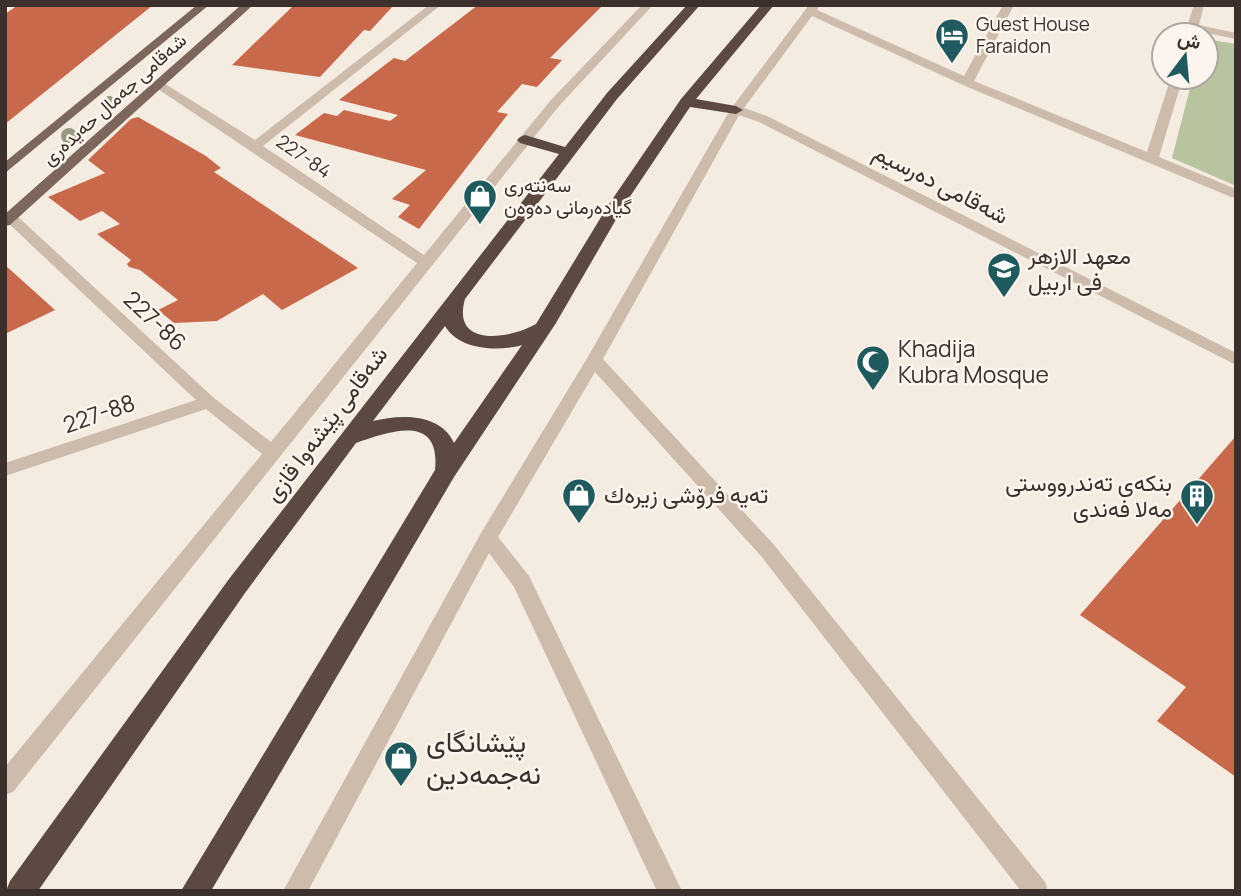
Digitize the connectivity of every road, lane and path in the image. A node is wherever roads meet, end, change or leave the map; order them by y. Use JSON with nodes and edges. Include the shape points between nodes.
{"nodes":[{"id":1,"x":204,"y":5,"type":"edge"},
{"id":2,"x":248,"y":5,"type":"edge"},
{"id":3,"x":436,"y":5,"type":"edge"},
{"id":4,"x":648,"y":5,"type":"edge"},
{"id":5,"x":694,"y":5,"type":"edge"},
{"id":6,"x":768,"y":5,"type":"edge"},
{"id":7,"x":1009,"y":5,"type":"edge"},
{"id":8,"x":813,"y":8,"type":"edge"},
{"id":9,"x":967,"y":82,"type":"junction"},
{"id":10,"x":158,"y":85,"type":"junction"},
{"id":11,"x":1173,"y":91,"type":"edge"},
{"id":12,"x":686,"y":102,"type":"junction"},
{"id":13,"x":736,"y":110,"type":"junction"},
{"id":14,"x":525,"y":140,"type":"junction"},
{"id":15,"x":255,"y":146,"type":"junction"},
{"id":16,"x":567,"y":152,"type":"junction"},
{"id":17,"x":1152,"y":158,"type":"junction"},
{"id":18,"x":5,"y":169,"type":"edge"},
{"id":19,"x":1236,"y":194,"type":"edge"},
{"id":20,"x":8,"y":220,"type":"edge"},
{"id":21,"x":425,"y":262,"type":"junction"},
{"id":22,"x":456,"y":299,"type":"junction"},
{"id":23,"x":547,"y":323,"type":"junction"},
{"id":24,"x":594,"y":359,"type":"junction"},
{"id":25,"x":1236,"y":360,"type":"edge"},
{"id":26,"x":208,"y":401,"type":"junction"},
{"id":27,"x":343,"y":445,"type":"junction"},
{"id":28,"x":273,"y":453,"type":"junction"},
{"id":29,"x":5,"y":470,"type":"edge"},
{"id":30,"x":446,"y":471,"type":"junction"},
{"id":31,"x":488,"y":538,"type":"junction"},
{"id":32,"x":5,"y":785,"type":"edge"},
{"id":33,"x":20,"y":891,"type":"edge"},
{"id":34,"x":195,"y":891,"type":"edge"},
{"id":35,"x":295,"y":891,"type":"edge"},
{"id":36,"x":670,"y":891,"type":"edge"},
{"id":37,"x":1036,"y":891,"type":"edge"}],
"edges":[{"from":1,"to":18,"type":"main road","name":"شەقامی جەمال حەیدەری"},
{"from":2,"to":10,"type":"main road","name":"شەقامی جەمال حەیدەری"},
{"from":3,"to":15,"type":"street"},
{"from":4,"to":14,"type":"street"},
{"from":5,"to":16,"type":"highway","name":"شەقامی پێشەوا قازی"},
{"from":6,"to":12,"type":"highway"},
{"from":7,"to":9,"type":"street"},
{"from":8,"to":9,"type":"street"},
{"from":8,"to":13,"type":"street"},
{"from":9,"to":17,"type":"street"},
{"from":10,"to":15,"type":"street","name":"227-84"},
{"from":10,"to":20,"type":"main road","name":"شەقامی جەمال حەیدەری"},
{"from":11,"to":17,"type":"street"},
{"from":12,"to":13,"type":"highway"},
{"from":12,"to":23,"type":"highway","via":[[617,204]]},
{"from":13,"to":24,"type":"street"},
{"from":13,"to":25,"type":"street","name":"شەقامی دەرسیم","via":[[763,119]]},
{"from":14,"to":16,"type":"highway"},
{"from":14,"to":21,"type":"street"},
{"from":15,"to":21,"type":"street","name":"227-84"},
{"from":16,"to":22,"type":"highway","name":"شەقامی پێشەوا قازی"},
{"from":17,"to":19,"type":"street"},
{"from":20,"to":26,"type":"street","name":"227-86"},
{"from":21,"to":28,"type":"street"},
{"from":22,"to":23,"type":"highway","via":[[451,310],[456,326],[480,341],[524,340]]},
{"from":22,"to":27,"type":"highway","name":"شەقامی پێشەوا قازی"},
{"from":23,"to":30,"type":"highway"},
{"from":24,"to":31,"type":"street"},
{"from":24,"to":37,"type":"street","via":[[768,551]]},
{"from":26,"to":28,"type":"street","name":"227-86"},
{"from":26,"to":29,"type":"street","name":"227-88"},
{"from":27,"to":30,"type":"highway","via":[[378,425],[418,425],[446,444]]},
{"from":27,"to":33,"type":"highway","name":"شەقامی پێشەوا قازی"},
{"from":28,"to":32,"type":"street"},
{"from":30,"to":34,"type":"highway"},
{"from":31,"to":35,"type":"street"},
{"from":31,"to":36,"type":"street","via":[[522,582]]}]}
